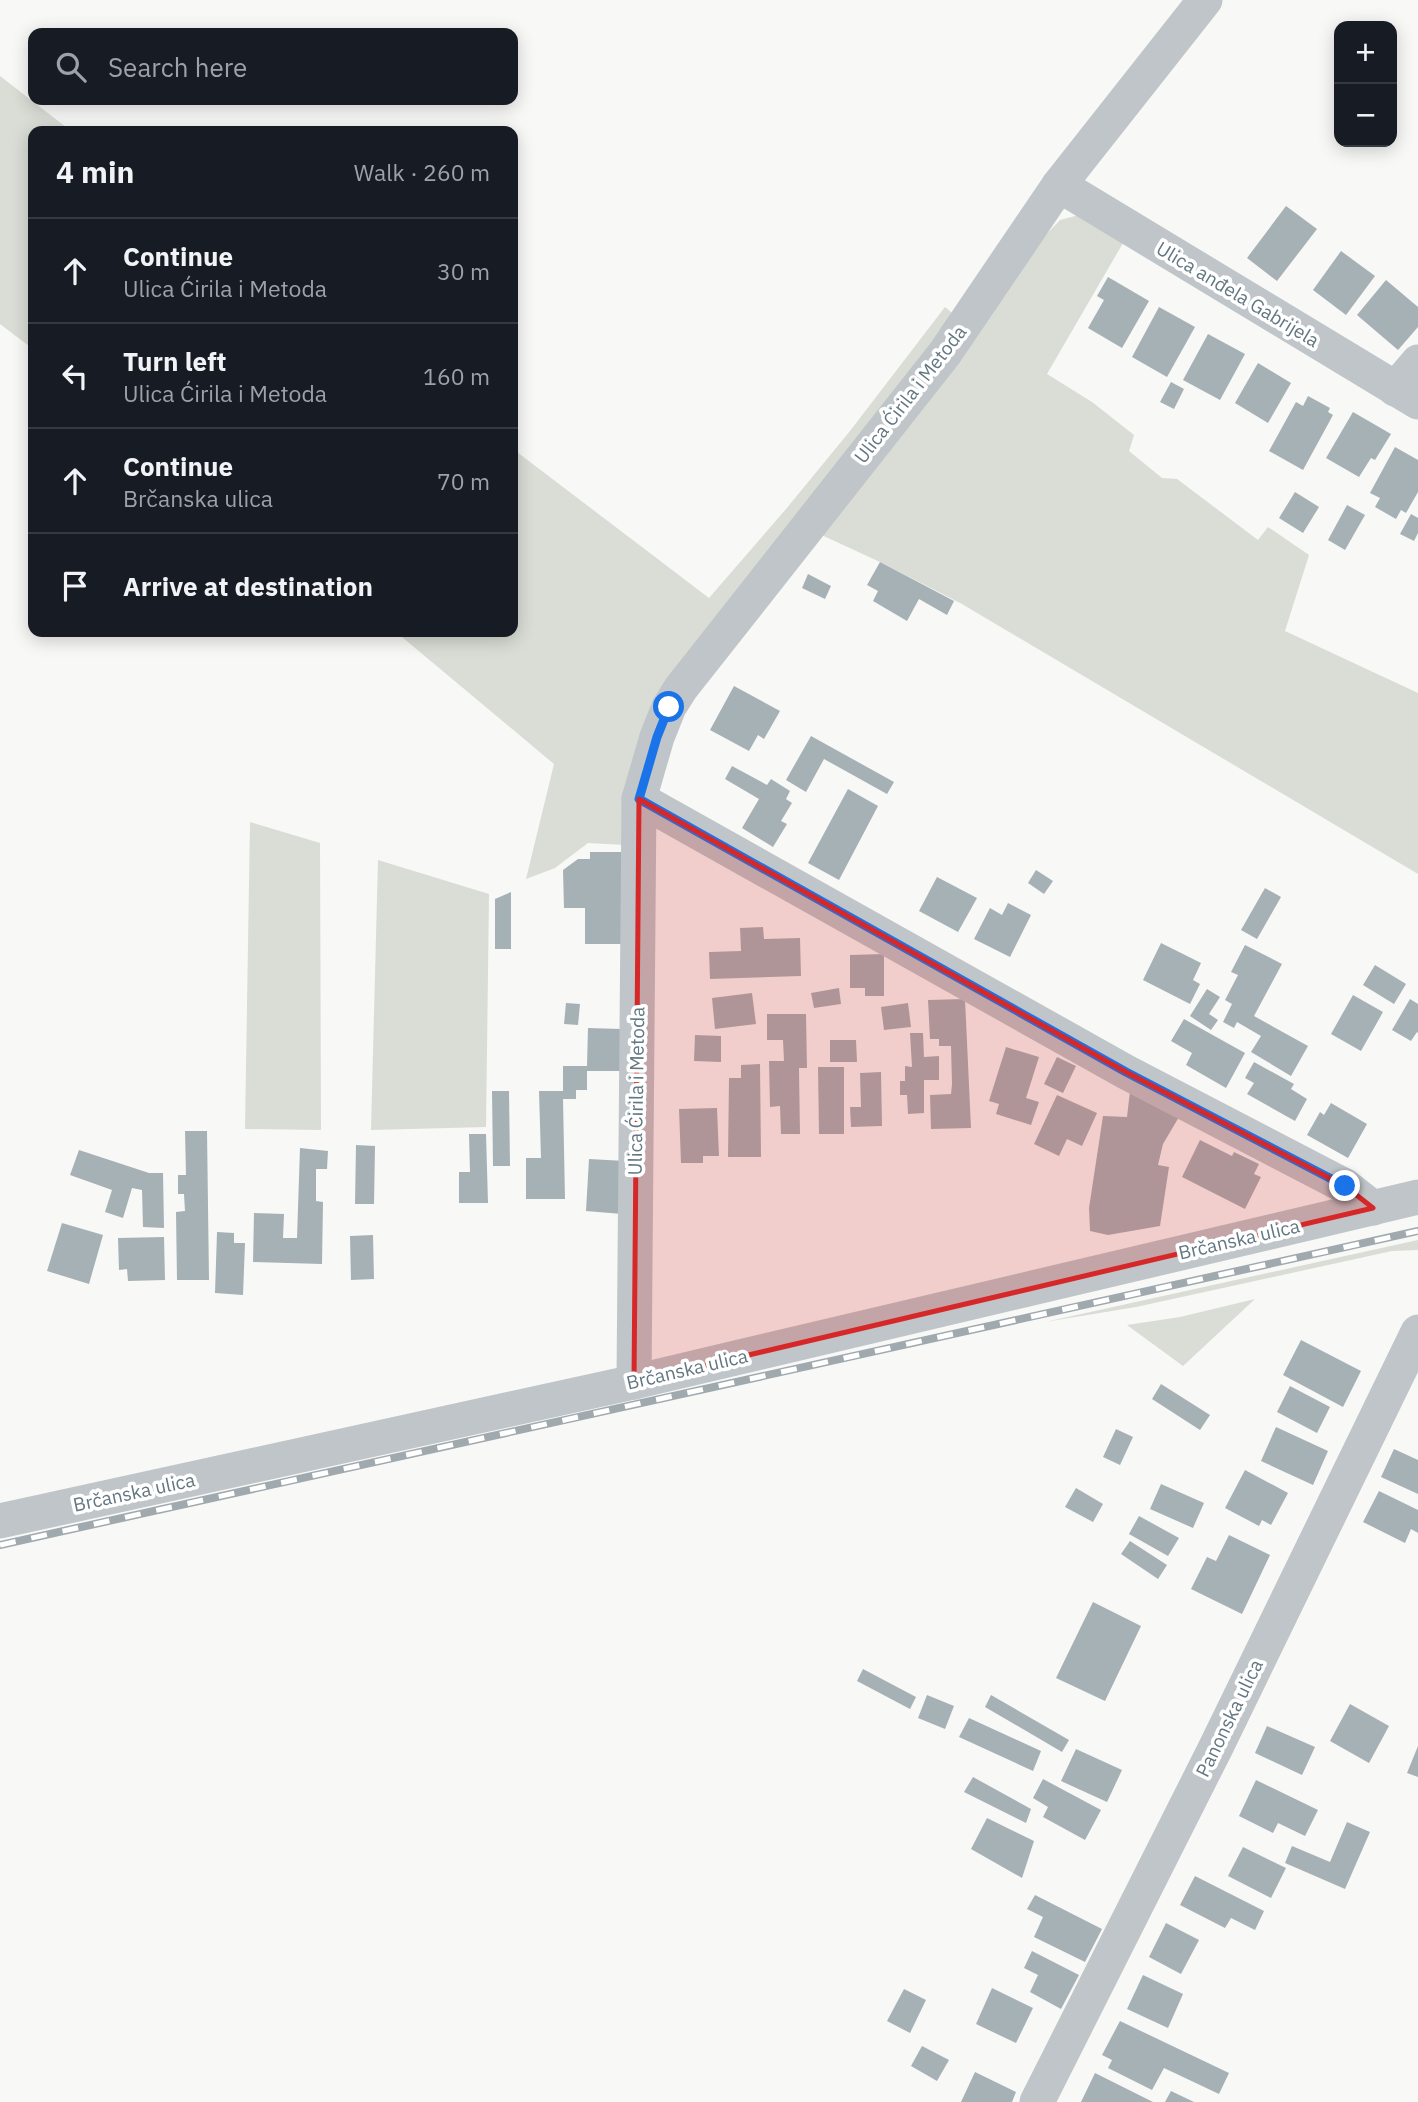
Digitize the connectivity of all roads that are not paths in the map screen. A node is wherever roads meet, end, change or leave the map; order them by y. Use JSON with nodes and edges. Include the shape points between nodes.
{"nodes":[{"id":1,"x":1205,"y":0,"type":"edge"},
{"id":2,"x":1059,"y":184,"type":"junction"},
{"id":3,"x":1418,"y":362,"type":"edge"},
{"id":4,"x":1407,"y":396,"type":"edge"},
{"id":5,"x":639,"y":799,"type":"junction"},
{"id":6,"x":1418,"y":1197,"type":"edge"},
{"id":7,"x":1373,"y":1208,"type":"junction"},
{"id":8,"x":1418,"y":1332,"type":"edge"},
{"id":9,"x":634,"y":1382,"type":"junction"},
{"id":10,"x":0,"y":1521,"type":"edge"},
{"id":11,"x":1037,"y":2102,"type":"edge"}],
"edges":[{"from":1,"to":2,"type":"street","name":"Ulica Ćirila i Metoda"},
{"from":2,"to":4,"type":"street","name":"Ulica anđela Gabrijela"},
{"from":2,"to":5,"type":"street","name":"Ulica Ćirila i Metoda","via":[[945,353],[681,688],[657,737]]},
{"from":3,"to":4,"type":"street"},
{"from":5,"to":7,"type":"street","via":[[1126,1072],[1345,1186]]},
{"from":5,"to":9,"type":"street","name":"Ulica Ćirila i Metoda"},
{"from":6,"to":7,"type":"street","name":"Brčanska ulica"},
{"from":7,"to":9,"type":"street","name":"Brčanska ulica"},
{"from":8,"to":11,"type":"street","name":"Panonska ulica"},
{"from":9,"to":10,"type":"street","name":"Brčanska ulica"}]}
